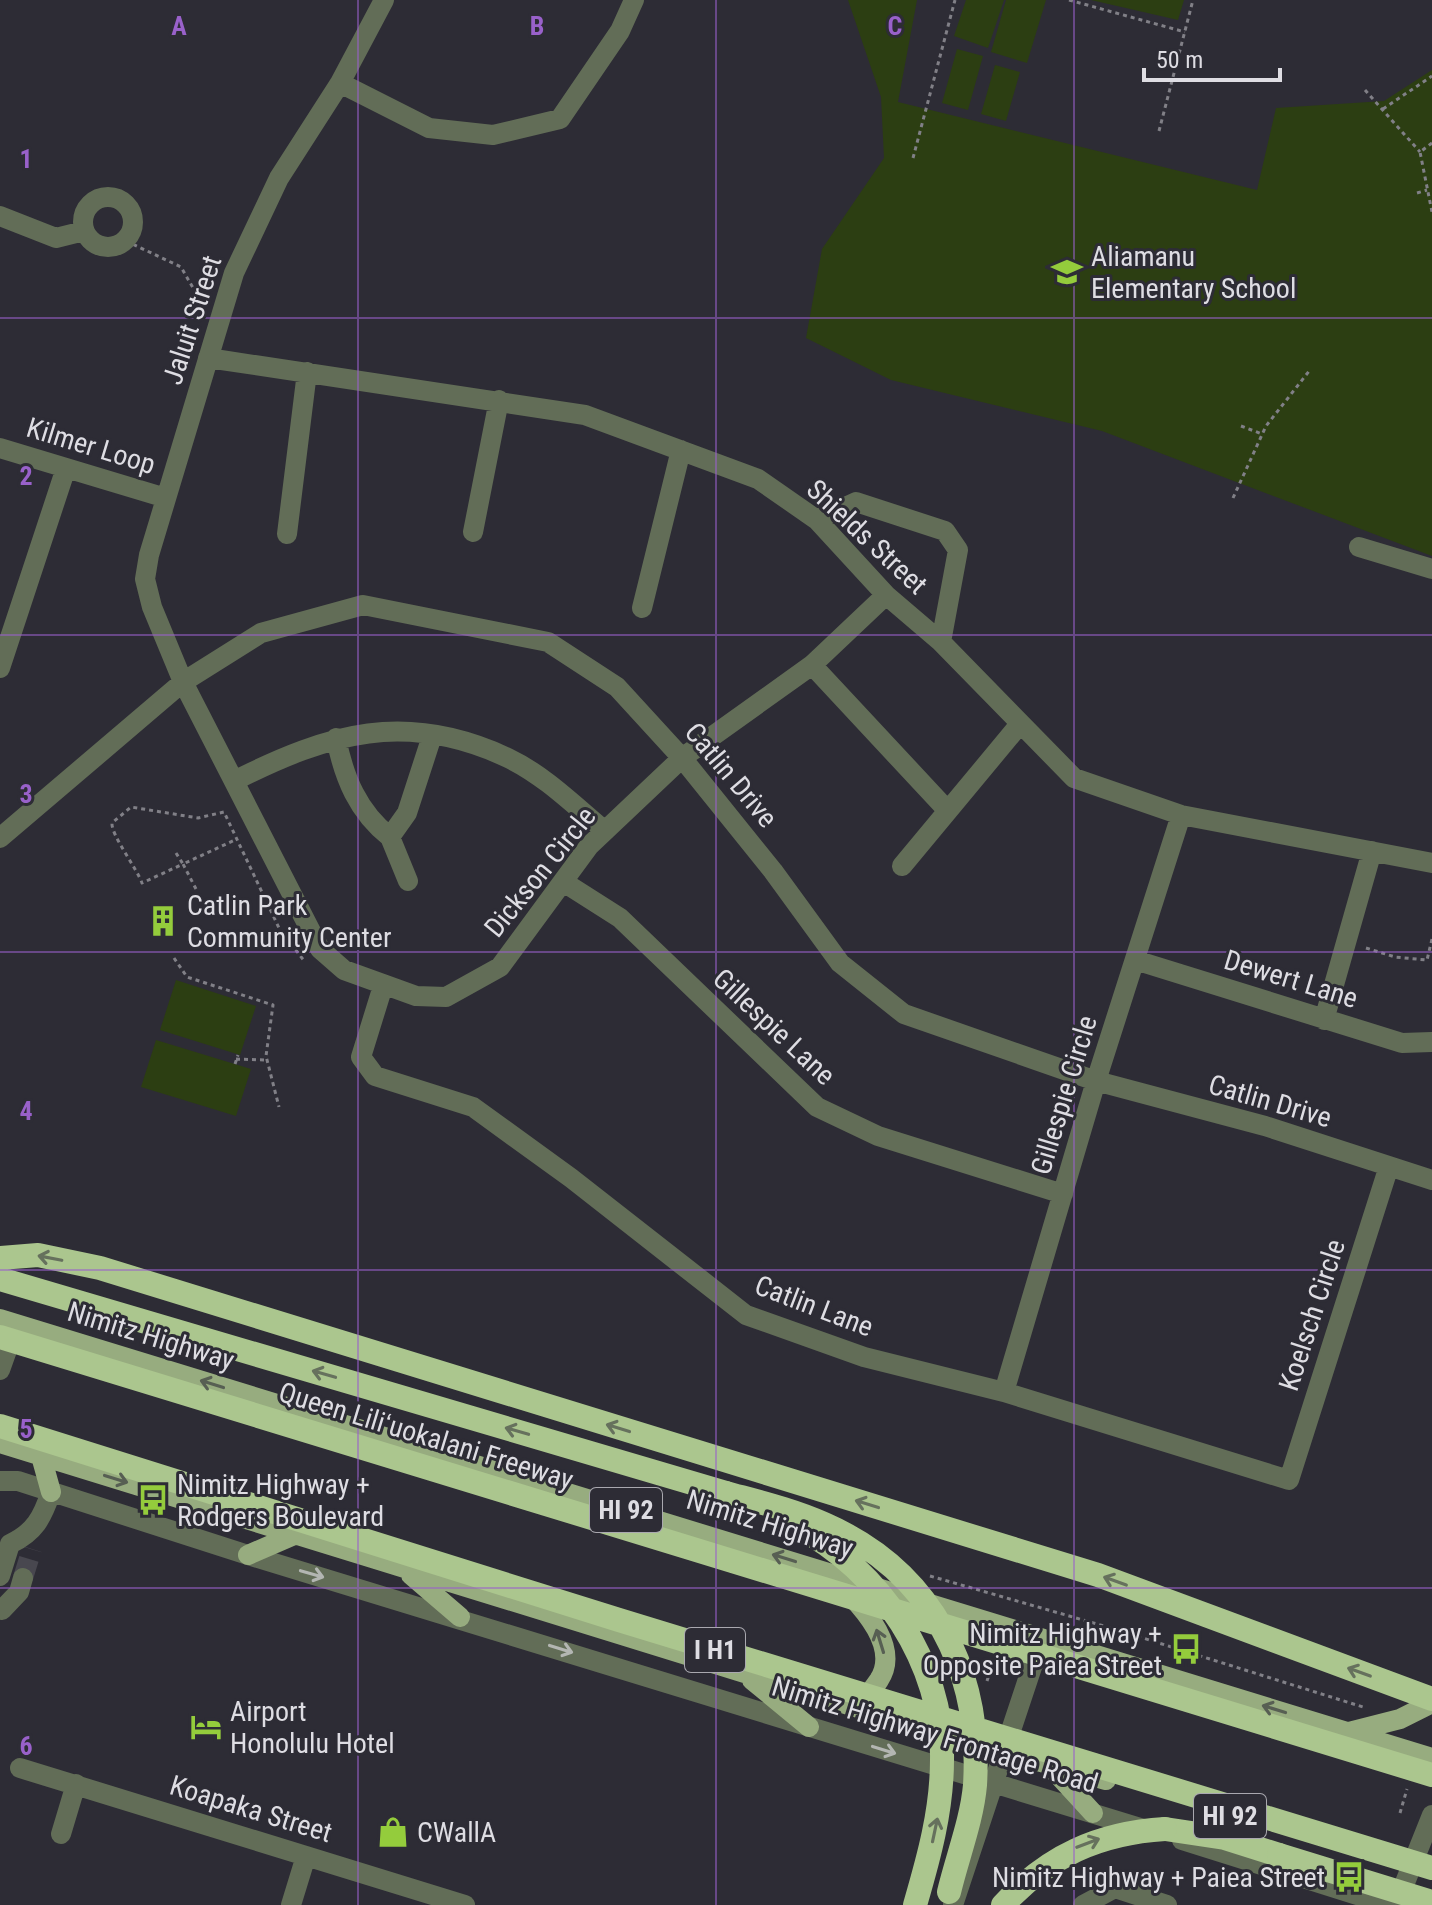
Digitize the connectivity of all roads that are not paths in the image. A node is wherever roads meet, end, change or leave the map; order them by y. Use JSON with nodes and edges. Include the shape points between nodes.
{"nodes":[{"id":1,"x":384,"y":0,"type":"edge"},
{"id":2,"x":634,"y":0,"type":"edge"},
{"id":3,"x":340,"y":83,"type":"junction"},
{"id":4,"x":0,"y":216,"type":"edge"},
{"id":5,"x":84,"y":231,"type":"junction"},
{"id":6,"x":208,"y":358,"type":"junction"},
{"id":7,"x":307,"y":372,"type":"junction"},
{"id":8,"x":499,"y":400,"type":"junction"},
{"id":9,"x":0,"y":448,"type":"edge"},
{"id":10,"x":681,"y":450,"type":"junction"},
{"id":11,"x":66,"y":468,"type":"junction"},
{"id":12,"x":166,"y":498,"type":"junction"},
{"id":13,"x":817,"y":520,"type":"junction"},
{"id":14,"x":473,"y":532,"type":"dead end"},
{"id":15,"x":287,"y":534,"type":"dead end"},
{"id":16,"x":1359,"y":547,"type":"dead end"},
{"id":17,"x":1432,"y":569,"type":"edge"},
{"id":18,"x":886,"y":595,"type":"junction"},
{"id":19,"x":642,"y":608,"type":"dead end"},
{"id":20,"x":941,"y":642,"type":"junction"},
{"id":21,"x":812,"y":665,"type":"junction"},
{"id":22,"x":0,"y":668,"type":"edge"},
{"id":23,"x":183,"y":682,"type":"junction"},
{"id":24,"x":1020,"y":724,"type":"junction"},
{"id":25,"x":432,"y":736,"type":"junction"},
{"id":26,"x":336,"y":738,"type":"junction"},
{"id":27,"x":682,"y":758,"type":"junction"},
{"id":28,"x":234,"y":781,"type":"junction"},
{"id":29,"x":948,"y":811,"type":"junction"},
{"id":30,"x":1181,"y":815,"type":"junction"},
{"id":31,"x":605,"y":831,"type":"junction"},
{"id":32,"x":390,"y":837,"type":"junction"},
{"id":33,"x":0,"y":838,"type":"edge"},
{"id":34,"x":1372,"y":851,"type":"junction"},
{"id":35,"x":1432,"y":863,"type":"edge"},
{"id":36,"x":902,"y":866,"type":"dead end"},
{"id":37,"x":408,"y":881,"type":"dead end"},
{"id":38,"x":565,"y":883,"type":"junction"},
{"id":39,"x":1135,"y":960,"type":"junction"},
{"id":40,"x":383,"y":986,"type":"junction"},
{"id":41,"x":1324,"y":1020,"type":"junction"},
{"id":42,"x":1432,"y":1042,"type":"edge"},
{"id":43,"x":1096,"y":1081,"type":"junction"},
{"id":44,"x":1389,"y":1166,"type":"junction"},
{"id":45,"x":1432,"y":1180,"type":"edge"},
{"id":46,"x":1063,"y":1194,"type":"junction"},
{"id":47,"x":0,"y":1258,"type":"edge"},
{"id":48,"x":0,"y":1279,"type":"edge"},
{"id":49,"x":6,"y":1327,"type":"edge"},
{"id":50,"x":0,"y":1370,"type":"edge"},
{"id":51,"x":1004,"y":1392,"type":"junction"},
{"id":52,"x":0,"y":1426,"type":"edge"},
{"id":53,"x":0,"y":1443,"type":"edge"},
{"id":54,"x":41,"y":1456,"type":"junction"},
{"id":55,"x":1289,"y":1480,"type":"joint"},
{"id":56,"x":0,"y":1481,"type":"edge"},
{"id":57,"x":51,"y":1492,"type":"junction"},
{"id":58,"x":726,"y":1493,"type":"junction"},
{"id":59,"x":294,"y":1535,"type":"junction"},
{"id":60,"x":248,"y":1555,"type":"junction"},
{"id":61,"x":405,"y":1570,"type":"junction"},
{"id":62,"x":828,"y":1571,"type":"junction"},
{"id":63,"x":0,"y":1576,"type":"edge"},
{"id":64,"x":23,"y":1578,"type":"tunnel mouth"},
{"id":65,"x":1,"y":1609,"type":"edge"},
{"id":66,"x":460,"y":1617,"type":"junction"},
{"id":67,"x":1042,"y":1637,"type":"junction"},
{"id":68,"x":743,"y":1672,"type":"junction"},
{"id":69,"x":824,"y":1698,"type":"junction"},
{"id":70,"x":1432,"y":1701,"type":"edge"},
{"id":71,"x":809,"y":1727,"type":"junction"},
{"id":72,"x":1348,"y":1732,"type":"junction"},
{"id":73,"x":1005,"y":1753,"type":"junction"},
{"id":74,"x":1432,"y":1758,"type":"edge"},
{"id":75,"x":1049,"y":1765,"type":"junction"},
{"id":76,"x":20,"y":1768,"type":"dead end"},
{"id":77,"x":1432,"y":1775,"type":"edge"},
{"id":78,"x":76,"y":1784,"type":"junction"},
{"id":79,"x":995,"y":1784,"type":"junction"},
{"id":80,"x":1093,"y":1813,"type":"junction"},
{"id":81,"x":1432,"y":1815,"type":"edge"},
{"id":82,"x":61,"y":1834,"type":"dead end"},
{"id":83,"x":306,"y":1856,"type":"junction"},
{"id":84,"x":1422,"y":1869,"type":"edge"},
{"id":85,"x":1432,"y":1877,"type":"edge"},
{"id":86,"x":1432,"y":1902,"type":"edge"},
{"id":87,"x":291,"y":1905,"type":"edge"},
{"id":88,"x":465,"y":1905,"type":"edge"},
{"id":89,"x":915,"y":1905,"type":"edge"},
{"id":90,"x":945,"y":1905,"type":"edge"},
{"id":91,"x":953,"y":1905,"type":"edge"},
{"id":92,"x":1003,"y":1905,"type":"edge"},
{"id":93,"x":1083,"y":1905,"type":"edge"},
{"id":94,"x":1167,"y":1905,"type":"edge"},
{"id":95,"x":1389,"y":1905,"type":"edge"},
{"id":96,"x":1396,"y":1905,"type":"edge"}],
"edges":[{"from":1,"to":3,"type":"street","name":"Jaluit Street"},
{"from":2,"to":3,"type":"street","via":[[620,31],[560,119],[493,135],[429,128]]},
{"from":3,"to":6,"type":"street","name":"Jaluit Street","via":[[279,178],[234,273]]},
{"from":4,"to":5,"type":"street","via":[[56,238]]},
{"from":5,"to":5,"type":"street","via":[[107,248],[126,241],[133,223],[127,205],[99,199],[83,221]]},
{"from":6,"to":7,"type":"street","name":"Shields Street"},
{"from":6,"to":12,"type":"street","name":"Jaluit Street"},
{"from":7,"to":8,"type":"street","name":"Shields Street"},
{"from":7,"to":15,"type":"street"},
{"from":8,"to":10,"type":"street","name":"Shields Street","via":[[585,415]]},
{"from":8,"to":14,"type":"street"},
{"from":9,"to":11,"type":"street","name":"Kilmer Loop"},
{"from":10,"to":13,"type":"street","name":"Shields Street","via":[[758,479]]},
{"from":10,"to":19,"type":"street"},
{"from":11,"to":12,"type":"street","name":"Kilmer Loop"},
{"from":11,"to":22,"type":"street"},
{"from":12,"to":23,"type":"street","name":"Jaluit Street","via":[[145,579]]},
{"from":13,"to":18,"type":"street","name":"Shields Street"},
{"from":13,"to":20,"type":"street","via":[[856,502],[945,531],[958,550]]},
{"from":16,"to":17,"type":"street"},
{"from":18,"to":20,"type":"street","name":"Shields Street"},
{"from":18,"to":21,"type":"street","name":"Dickson Circle"},
{"from":20,"to":24,"type":"street","name":"Shields Street"},
{"from":21,"to":27,"type":"street","name":"Dickson Circle"},
{"from":21,"to":29,"type":"street"},
{"from":23,"to":27,"type":"street","name":"Catlin Drive","via":[[261,633],[363,605],[548,642],[617,687]]},
{"from":23,"to":28,"type":"street","name":"Jaluit Street"},
{"from":23,"to":33,"type":"street","name":"Catlin Drive"},
{"from":24,"to":29,"type":"street"},
{"from":24,"to":30,"type":"street","name":"Shields Street","via":[[1074,778]]},
{"from":25,"to":26,"type":"street","via":[[366,731]]},
{"from":25,"to":31,"type":"street","via":[[510,758]]},
{"from":25,"to":32,"type":"street","via":[[407,813]]},
{"from":26,"to":28,"type":"street","via":[[296,750]]},
{"from":26,"to":32,"type":"street","via":[[341,764],[367,819]]},
{"from":27,"to":31,"type":"street","name":"Dickson Circle"},
{"from":27,"to":43,"type":"street","name":"Catlin Drive","via":[[840,963],[904,1014]]},
{"from":28,"to":40,"type":"street","name":"Dickson Circle","via":[[320,949],[344,970]]},
{"from":29,"to":36,"type":"street"},
{"from":30,"to":34,"type":"street","name":"Shields Street"},
{"from":30,"to":39,"type":"street","name":"Gillespie Circle"},
{"from":31,"to":38,"type":"street","name":"Dickson Circle"},
{"from":32,"to":37,"type":"street"},
{"from":34,"to":35,"type":"street","name":"Shields Street"},
{"from":34,"to":41,"type":"street"},
{"from":38,"to":40,"type":"street","name":"Dickson Circle","via":[[500,967],[446,997],[416,996]]},
{"from":38,"to":46,"type":"street","name":"Gillespie Lane","via":[[620,918],[817,1107],[878,1136]]},
{"from":39,"to":41,"type":"street","name":"Dewert Lane"},
{"from":39,"to":43,"type":"street","name":"Gillespie Circle"},
{"from":40,"to":51,"type":"street","name":"Catlin Lane","via":[[361,1057],[375,1076],[473,1107],[746,1315],[864,1357]]},
{"from":41,"to":42,"type":"street","name":"Dewert Lane","via":[[1402,1043]]},
{"from":43,"to":44,"type":"street","name":"Catlin Drive"},
{"from":43,"to":46,"type":"street","name":"Gillespie Circle"},
{"from":44,"to":45,"type":"street","name":"Catlin Drive"},
{"from":44,"to":55,"type":"street","name":"Koelsch Circle"},
{"from":46,"to":51,"type":"street","name":"Gillespie Circle"},
{"from":70,"to":47,"type":"highway","one_way":true,"via":[[1068,1566],[100,1268],[38,1255]]},
{"from":58,"to":48,"type":"highway","one_way":true},
{"from":49,"to":50,"type":"street"},
{"from":62,"to":49,"type":"main road","name":"Nimitz Highway","number":"HI 92","one_way":true},
{"from":49,"to":77,"type":"highway","name":"Queen Liliʻuokalani Freeway","bridge":true},
{"from":51,"to":55,"type":"street","name":"Catlin Lane"},
{"from":52,"to":84,"type":"highway","number":"I H1","bridge":true},
{"from":53,"to":54,"type":"main road","number":"HI 92"},
{"from":54,"to":57,"type":"main road"},
{"from":54,"to":59,"type":"main road","number":"HI 92","one_way":true},
{"from":56,"to":57,"type":"street","name":"Nimitz Highway Frontage Road"},
{"from":57,"to":60,"type":"street","name":"Nimitz Highway Frontage Road"},
{"from":57,"to":63,"type":"street","via":[[30,1542],[10,1544]]},
{"from":89,"to":58,"type":"highway","one_way":true,"bridge":true,"via":[[940,1805],[943,1757],[936,1705],[922,1663],[901,1623],[844,1555]]},
{"from":58,"to":90,"type":"highway","bridge":true,"via":[[826,1525],[860,1543],[918,1593],[959,1658],[975,1737],[975,1788]]},
{"from":59,"to":60,"type":"main road"},
{"from":59,"to":61,"type":"main road","number":"HI 92"},
{"from":60,"to":66,"type":"street","name":"Nimitz Highway Frontage Road","one_way":true},
{"from":61,"to":66,"type":"main road"},
{"from":61,"to":68,"type":"main road","number":"HI 92"},
{"from":62,"to":67,"type":"main road","name":"Nimitz Highway","number":"HI 92"},
{"from":69,"to":62,"type":"main road","one_way":true,"via":[[859,1699],[871,1693],[884,1671],[884,1645],[877,1629]]},
{"from":64,"to":65,"type":"street","via":[[19,1592]]},
{"from":66,"to":71,"type":"street","name":"Nimitz Highway Frontage Road","one_way":true},
{"from":72,"to":67,"type":"main road","name":"Nimitz Highway","number":"HI 92","one_way":true},
{"from":67,"to":73,"type":"street"},
{"from":68,"to":69,"type":"main road","number":"HI 92"},
{"from":68,"to":71,"type":"main road"},
{"from":69,"to":73,"type":"main road","number":"HI 92"},
{"from":70,"to":72,"type":"main road","via":[[1400,1719]]},
{"from":71,"to":79,"type":"street","name":"Nimitz Highway Frontage Road","one_way":true},
{"from":72,"to":74,"type":"main road","name":"Nimitz Highway","number":"HI 92"},
{"from":73,"to":75,"type":"main road","number":"HI 92"},
{"from":73,"to":79,"type":"street"},
{"from":75,"to":80,"type":"main road"},
{"from":75,"to":84,"type":"main road","number":"HI 92"},
{"from":76,"to":78,"type":"street","name":"Koapaka Street"},
{"from":78,"to":82,"type":"street"},
{"from":78,"to":83,"type":"street","name":"Koapaka Street"},
{"from":79,"to":80,"type":"street","name":"Nimitz Highway Frontage Road"},
{"from":79,"to":91,"type":"street"},
{"from":80,"to":95,"type":"street","name":"Nimitz Highway Frontage Road"},
{"from":81,"to":84,"type":"street"},
{"from":83,"to":87,"type":"street"},
{"from":83,"to":88,"type":"street","name":"Koapaka Street"},
{"from":84,"to":85,"type":"main road","number":"HI 92"},
{"from":84,"to":96,"type":"street"},
{"from":92,"to":86,"type":"highway","one_way":true,"bridge":true,"via":[[1026,1881],[1076,1848],[1135,1831],[1165,1829],[1225,1838]]},
{"from":93,"to":94,"type":"street","via":[[1115,1888]]}]}
